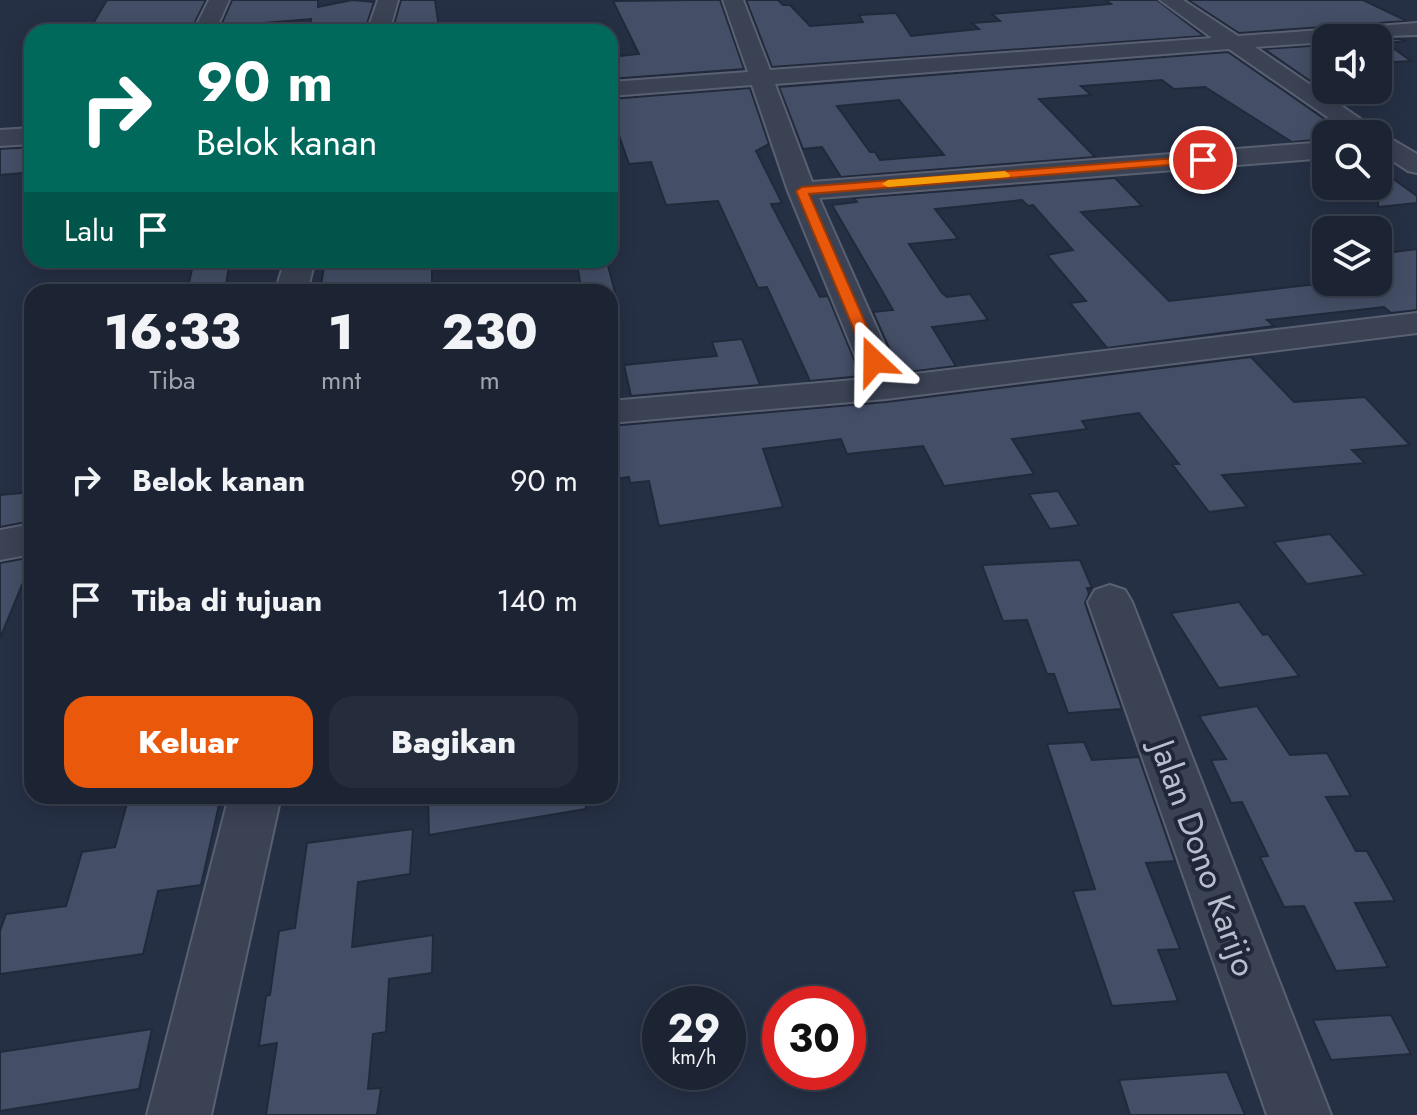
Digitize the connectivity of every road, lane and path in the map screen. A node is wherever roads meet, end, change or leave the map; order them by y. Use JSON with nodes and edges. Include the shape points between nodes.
{"nodes":[{"id":1,"x":219,"y":0,"type":"edge"},
{"id":2,"x":388,"y":0,"type":"edge"},
{"id":3,"x":733,"y":0,"type":"edge"},
{"id":4,"x":1170,"y":0,"type":"edge"},
{"id":5,"x":208,"y":24,"type":"edge"},
{"id":6,"x":380,"y":24,"type":"edge"},
{"id":7,"x":1417,"y":29,"type":"edge"},
{"id":8,"x":1236,"y":44,"type":"junction"},
{"id":9,"x":761,"y":76,"type":"junction"},
{"id":10,"x":618,"y":88,"type":"edge"},
{"id":11,"x":1347,"y":120,"type":"edge"},
{"id":12,"x":24,"y":136,"type":"edge"},
{"id":13,"x":0,"y":138,"type":"edge"},
{"id":14,"x":1392,"y":150,"type":"edge"},
{"id":15,"x":1312,"y":151,"type":"edge"},
{"id":16,"x":1417,"y":165,"type":"edge"},
{"id":17,"x":802,"y":191,"type":"junction"},
{"id":18,"x":1417,"y":323,"type":"edge"},
{"id":19,"x":886,"y":388,"type":"junction"},
{"id":20,"x":618,"y":411,"type":"edge"},
{"id":21,"x":24,"y":540,"type":"edge"},
{"id":22,"x":0,"y":545,"type":"edge"},
{"id":23,"x":1110,"y":602,"type":"dead end"},
{"id":24,"x":253,"y":804,"type":"edge"},
{"id":25,"x":179,"y":1115,"type":"edge"},
{"id":26,"x":1299,"y":1115,"type":"edge"}],
"edges":[{"from":1,"to":5,"type":"street"},
{"from":2,"to":6,"type":"street"},
{"from":3,"to":9,"type":"street"},
{"from":4,"to":8,"type":"street"},
{"from":7,"to":8,"type":"street"},
{"from":8,"to":9,"type":"street"},
{"from":8,"to":11,"type":"street"},
{"from":9,"to":10,"type":"street"},
{"from":9,"to":17,"type":"street"},
{"from":12,"to":13,"type":"street"},
{"from":14,"to":16,"type":"street"},
{"from":15,"to":17,"type":"street"},
{"from":17,"to":19,"type":"street"},
{"from":18,"to":19,"type":"street"},
{"from":19,"to":20,"type":"street"},
{"from":21,"to":22,"type":"street"},
{"from":23,"to":26,"type":"street","name":"Jalan Dono Karijo"},
{"from":24,"to":25,"type":"street"}]}
